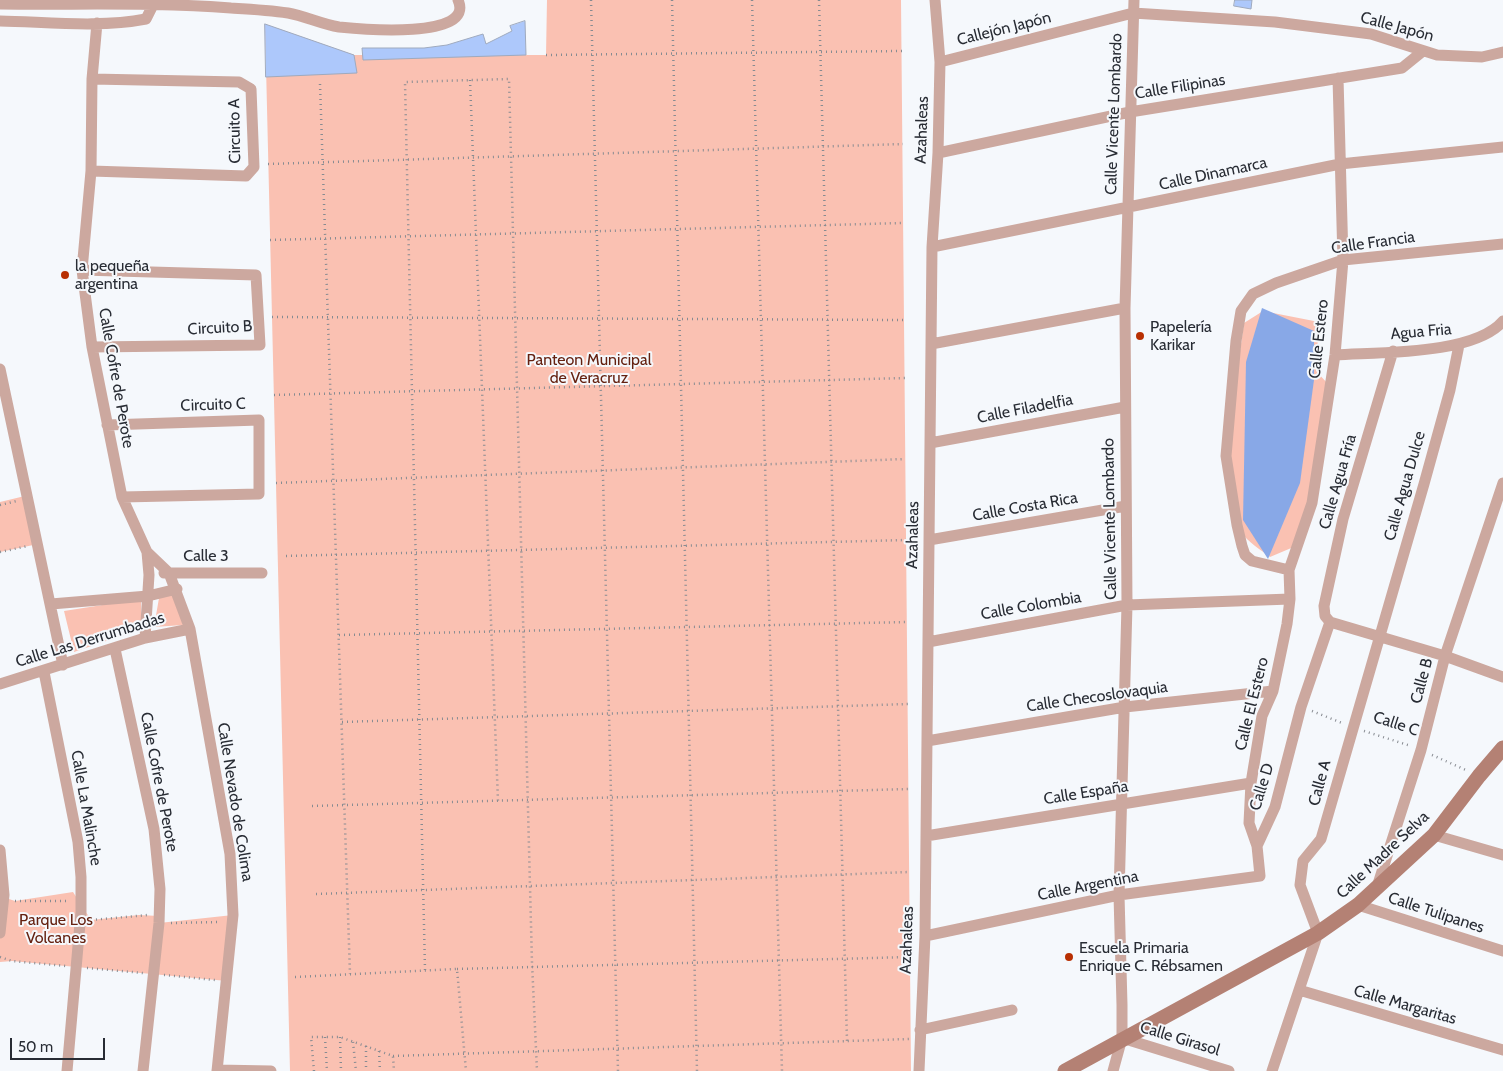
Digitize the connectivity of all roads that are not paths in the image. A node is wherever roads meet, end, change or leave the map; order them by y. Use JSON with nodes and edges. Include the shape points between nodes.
{"nodes":[{"id":1,"x":458,"y":0,"type":"edge"},
{"id":2,"x":935,"y":0,"type":"edge"},
{"id":3,"x":1134,"y":0,"type":"edge"},
{"id":4,"x":154,"y":3,"type":"edge"},
{"id":5,"x":0,"y":4,"type":"edge"},
{"id":6,"x":229,"y":4,"type":"edge"},
{"id":7,"x":1133,"y":12,"type":"junction"},
{"id":8,"x":0,"y":21,"type":"edge"},
{"id":9,"x":97,"y":23,"type":"junction"},
{"id":10,"x":1423,"y":51,"type":"junction"},
{"id":11,"x":1503,"y":52,"type":"edge"},
{"id":12,"x":940,"y":62,"type":"junction"},
{"id":13,"x":1338,"y":78,"type":"junction"},
{"id":14,"x":92,"y":79,"type":"junction"},
{"id":15,"x":1130,"y":112,"type":"junction"},
{"id":16,"x":1503,"y":147,"type":"edge"},
{"id":17,"x":938,"y":153,"type":"junction"},
{"id":18,"x":1340,"y":164,"type":"junction"},
{"id":19,"x":91,"y":171,"type":"junction"},
{"id":20,"x":1127,"y":209,"type":"junction"},
{"id":21,"x":1503,"y":244,"type":"edge"},
{"id":22,"x":932,"y":247,"type":"junction"},
{"id":23,"x":1343,"y":260,"type":"junction"},
{"id":24,"x":82,"y":270,"type":"junction"},
{"id":25,"x":1125,"y":308,"type":"junction"},
{"id":26,"x":1503,"y":321,"type":"edge"},
{"id":27,"x":931,"y":344,"type":"junction"},
{"id":28,"x":1459,"y":345,"type":"junction"},
{"id":29,"x":92,"y":347,"type":"junction"},
{"id":30,"x":1392,"y":351,"type":"junction"},
{"id":31,"x":1335,"y":355,"type":"junction"},
{"id":32,"x":0,"y":369,"type":"edge"},
{"id":33,"x":1125,"y":407,"type":"junction"},
{"id":34,"x":107,"y":425,"type":"junction"},
{"id":35,"x":930,"y":443,"type":"junction"},
{"id":36,"x":1503,"y":483,"type":"edge"},
{"id":37,"x":122,"y":496,"type":"junction"},
{"id":38,"x":1126,"y":506,"type":"junction"},
{"id":39,"x":929,"y":540,"type":"junction"},
{"id":40,"x":147,"y":552,"type":"junction"},
{"id":41,"x":1288,"y":570,"type":"junction"},
{"id":42,"x":169,"y":572,"type":"junction"},
{"id":43,"x":262,"y":573,"type":"dead end"},
{"id":44,"x":149,"y":575,"type":"junction"},
{"id":45,"x":177,"y":589,"type":"junction"},
{"id":46,"x":148,"y":596,"type":"junction"},
{"id":47,"x":1290,"y":599,"type":"junction"},
{"id":48,"x":51,"y":604,"type":"junction"},
{"id":49,"x":1127,"y":605,"type":"junction"},
{"id":50,"x":1330,"y":622,"type":"junction"},
{"id":51,"x":190,"y":628,"type":"junction"},
{"id":52,"x":1381,"y":636,"type":"junction"},
{"id":53,"x":145,"y":638,"type":"junction"},
{"id":54,"x":928,"y":642,"type":"junction"},
{"id":55,"x":115,"y":649,"type":"junction"},
{"id":56,"x":1445,"y":656,"type":"junction"},
{"id":57,"x":64,"y":665,"type":"junction"},
{"id":58,"x":44,"y":672,"type":"junction"},
{"id":59,"x":1503,"y":677,"type":"edge"},
{"id":60,"x":0,"y":684,"type":"edge"},
{"id":61,"x":1273,"y":691,"type":"junction"},
{"id":62,"x":1125,"y":707,"type":"junction"},
{"id":63,"x":927,"y":741,"type":"junction"},
{"id":64,"x":1501,"y":754,"type":"edge"},
{"id":65,"x":1251,"y":783,"type":"junction"},
{"id":66,"x":1122,"y":803,"type":"junction"},
{"id":67,"x":1434,"y":835,"type":"junction"},
{"id":68,"x":926,"y":836,"type":"junction"},
{"id":69,"x":1257,"y":846,"type":"junction"},
{"id":70,"x":0,"y":850,"type":"edge"},
{"id":71,"x":1503,"y":855,"type":"edge"},
{"id":72,"x":1377,"y":888,"type":"junction"},
{"id":73,"x":1119,"y":895,"type":"junction"},
{"id":74,"x":1358,"y":905,"type":"junction"},
{"id":75,"x":1318,"y":933,"type":"junction"},
{"id":76,"x":0,"y":934,"type":"edge"},
{"id":77,"x":924,"y":936,"type":"junction"},
{"id":78,"x":1503,"y":951,"type":"edge"},
{"id":79,"x":1299,"y":990,"type":"junction"},
{"id":80,"x":1012,"y":1010,"type":"dead end"},
{"id":81,"x":920,"y":1030,"type":"junction"},
{"id":82,"x":1122,"y":1038,"type":"junction"},
{"id":83,"x":1503,"y":1050,"type":"edge"},
{"id":84,"x":67,"y":1071,"type":"edge"},
{"id":85,"x":143,"y":1071,"type":"edge"},
{"id":86,"x":217,"y":1071,"type":"edge"},
{"id":87,"x":271,"y":1071,"type":"edge"},
{"id":88,"x":919,"y":1071,"type":"edge"},
{"id":89,"x":1065,"y":1071,"type":"edge"},
{"id":90,"x":1113,"y":1071,"type":"edge"},
{"id":91,"x":1229,"y":1071,"type":"edge"},
{"id":92,"x":1272,"y":1071,"type":"edge"}],
"edges":[{"from":1,"to":6,"type":"street","via":[[460,14],[455,20],[442,26],[394,30],[338,26],[287,13]]},
{"from":2,"to":12,"type":"street","name":"Azahaleas"},
{"from":3,"to":7,"type":"street","name":"Calle Vicente Lombardo"},
{"from":4,"to":5,"type":"street"},
{"from":4,"to":6,"type":"street"},
{"from":4,"to":9,"type":"street","via":[[146,18]]},
{"from":7,"to":10,"type":"street","name":"Calle Japón","via":[[1275,22],[1371,34]]},
{"from":7,"to":12,"type":"street","name":"Callejón Japón"},
{"from":7,"to":15,"type":"street","name":"Calle Vicente Lombardo"},
{"from":8,"to":9,"type":"street"},
{"from":9,"to":14,"type":"street","name":"Calle Cofre de Perote"},
{"from":10,"to":11,"type":"street","name":"Calle Japón","via":[[1437,55],[1482,57]]},
{"from":10,"to":13,"type":"street","name":"Calle Filipinas","via":[[1402,68]]},
{"from":12,"to":17,"type":"street","name":"Azahaleas"},
{"from":13,"to":15,"type":"street","name":"Calle Filipinas"},
{"from":13,"to":18,"type":"street","name":"Calle Estero"},
{"from":14,"to":19,"type":"street","name":"Calle Cofre de Perote"},
{"from":14,"to":19,"type":"street","name":"Circuito A","via":[[246,84],[251,89],[254,167],[246,176]]},
{"from":15,"to":17,"type":"street","name":"Calle Filipinas"},
{"from":15,"to":20,"type":"street","name":"Calle Vicente Lombardo"},
{"from":16,"to":18,"type":"street","name":"Calle Dinamarca"},
{"from":17,"to":22,"type":"street","name":"Azahaleas"},
{"from":18,"to":20,"type":"street","name":"Calle Dinamarca"},
{"from":18,"to":23,"type":"street","name":"Calle Estero"},
{"from":19,"to":24,"type":"street","name":"Calle Cofre de Perote"},
{"from":20,"to":22,"type":"street","name":"Calle Dinamarca"},
{"from":20,"to":25,"type":"street","name":"Calle Vicente Lombardo"},
{"from":21,"to":23,"type":"street","name":"Calle Francia"},
{"from":22,"to":27,"type":"street","name":"Azahaleas"},
{"from":23,"to":31,"type":"street","name":"Calle Estero"},
{"from":23,"to":41,"type":"street","name":"Calle Francia","via":[[1253,294],[1241,311],[1226,456],[1237,525],[1246,555],[1252,561]]},
{"from":24,"to":29,"type":"street","name":"Calle Cofre de Perote"},
{"from":24,"to":29,"type":"street","name":"Circuito B","via":[[256,275],[260,345]]},
{"from":25,"to":27,"type":"street"},
{"from":25,"to":33,"type":"street","name":"Calle Vicente Lombardo"},
{"from":26,"to":28,"type":"street","name":"Agua Fria","via":[[1486,335]]},
{"from":27,"to":35,"type":"street","name":"Azahaleas"},
{"from":28,"to":30,"type":"street","name":"Agua Fria"},
{"from":28,"to":52,"type":"street","name":"Calle Agua Dulce","via":[[1450,390]]},
{"from":29,"to":34,"type":"street","name":"Calle Cofre de Perote"},
{"from":30,"to":31,"type":"street","name":"Agua Fria"},
{"from":30,"to":50,"type":"street","name":"Calle Agua Fría","via":[[1343,518],[1324,606],[1325,616]]},
{"from":31,"to":41,"type":"street","name":"Calle Estero","via":[[1312,503]]},
{"from":32,"to":48,"type":"street"},
{"from":33,"to":35,"type":"street","name":"Calle Filadelfia"},
{"from":33,"to":38,"type":"street","name":"Calle Vicente Lombardo"},
{"from":34,"to":37,"type":"street","name":"Calle Cofre de Perote"},
{"from":34,"to":37,"type":"street","name":"Circuito C","via":[[259,420],[259,494]]},
{"from":35,"to":39,"type":"street","name":"Azahaleas"},
{"from":36,"to":56,"type":"street","name":"Calle B"},
{"from":37,"to":40,"type":"street","name":"Calle Cofre de Perote"},
{"from":38,"to":39,"type":"street","name":"Calle Costa Rica"},
{"from":38,"to":49,"type":"street","name":"Calle Vicente Lombardo"},
{"from":39,"to":54,"type":"street","name":"Azahaleas"},
{"from":40,"to":42,"type":"street","name":"Calle Cofre de Perote"},
{"from":40,"to":44,"type":"street","name":"Calle Cofre de Perote"},
{"from":41,"to":47,"type":"street","name":"Calle Estero"},
{"from":42,"to":43,"type":"street","name":"Calle 3"},
{"from":42,"to":44,"type":"street","name":"Calle 3"},
{"from":42,"to":45,"type":"street","name":"Calle Nevado de Colima"},
{"from":44,"to":46,"type":"street","name":"Calle Cofre de Perote"},
{"from":45,"to":46,"type":"street","name":"Calle Las Derrumbadas"},
{"from":45,"to":51,"type":"street","name":"Calle Nevado de Colima"},
{"from":46,"to":48,"type":"street","name":"Calle Las Derrumbadas"},
{"from":46,"to":53,"type":"street","name":"Calle Cofre de Perote"},
{"from":47,"to":49,"type":"street","name":"Calle Colombia"},
{"from":47,"to":61,"type":"street","name":"Calle El Estero"},
{"from":48,"to":57,"type":"street"},
{"from":49,"to":54,"type":"street","name":"Calle Colombia"},
{"from":49,"to":62,"type":"street","name":"Calle Vicente Lombardo"},
{"from":50,"to":52,"type":"street"},
{"from":50,"to":69,"type":"street","name":"Calle D","via":[[1301,706],[1275,807]]},
{"from":51,"to":53,"type":"street","name":"Calle Las Derrumbadas"},
{"from":51,"to":86,"type":"street","name":"Calle Nevado de Colima","via":[[230,854],[232,922]]},
{"from":52,"to":56,"type":"street"},
{"from":52,"to":75,"type":"street","name":"Calle A","via":[[1321,839],[1303,861],[1300,885]]},
{"from":53,"to":55,"type":"street","name":"Calle Las Derrumbadas"},
{"from":54,"to":63,"type":"street","name":"Azahaleas"},
{"from":55,"to":57,"type":"street","name":"Calle Las Derrumbadas"},
{"from":55,"to":85,"type":"street","name":"Calle Cofre de Perote","via":[[154,829],[160,889]]},
{"from":56,"to":59,"type":"street"},
{"from":56,"to":72,"type":"street","name":"Calle B","via":[[1421,750]]},
{"from":57,"to":58,"type":"street","name":"Calle Las Derrumbadas"},
{"from":58,"to":60,"type":"street","name":"Calle Las Derrumbadas"},
{"from":58,"to":84,"type":"street","name":"Calle La Malinche","via":[[78,842],[81,877]]},
{"from":61,"to":62,"type":"street","name":"Calle Checoslovaquia"},
{"from":61,"to":65,"type":"street","name":"Calle El Estero","via":[[1262,716]]},
{"from":62,"to":63,"type":"street","name":"Calle Checoslovaquia"},
{"from":62,"to":66,"type":"street","name":"Calle Vicente Lombardo"},
{"from":63,"to":68,"type":"street","name":"Azahaleas"},
{"from":64,"to":67,"type":"street","name":"Calle Madre Selva","via":[[1478,776]]},
{"from":65,"to":66,"type":"street","name":"Calle España"},
{"from":65,"to":69,"type":"street","name":"Calle El Estero","via":[[1249,823]]},
{"from":66,"to":68,"type":"street","name":"Calle España"},
{"from":66,"to":73,"type":"street","name":"Calle Vicente Lombardo"},
{"from":67,"to":71,"type":"street"},
{"from":67,"to":72,"type":"street","name":"Calle Madre Selva"},
{"from":68,"to":77,"type":"street","name":"Azahaleas"},
{"from":69,"to":73,"type":"street","name":"Calle Argentina","via":[[1260,876]]},
{"from":70,"to":76,"type":"street","via":[[3,905]]},
{"from":72,"to":74,"type":"street","name":"Calle Madre Selva"},
{"from":73,"to":77,"type":"street","name":"Calle Argentina"},
{"from":73,"to":82,"type":"street","name":"Calle Vicente Lombardo"},
{"from":74,"to":75,"type":"street","name":"Calle Madre Selva"},
{"from":74,"to":78,"type":"street","name":"Calle Tulipanes"},
{"from":75,"to":79,"type":"street"},
{"from":75,"to":82,"type":"street","name":"Calle Madre Selva"},
{"from":77,"to":81,"type":"street","name":"Azahaleas"},
{"from":79,"to":83,"type":"street","name":"Calle Margaritas"},
{"from":79,"to":92,"type":"street"},
{"from":80,"to":81,"type":"street"},
{"from":81,"to":88,"type":"street","name":"Azahaleas"},
{"from":82,"to":89,"type":"street","name":"Calle Madre Selva"},
{"from":82,"to":90,"type":"street","name":"Calle Vicente Lombardo"},
{"from":82,"to":91,"type":"street","name":"Calle Girasol"},
{"from":86,"to":87,"type":"street"}]}
